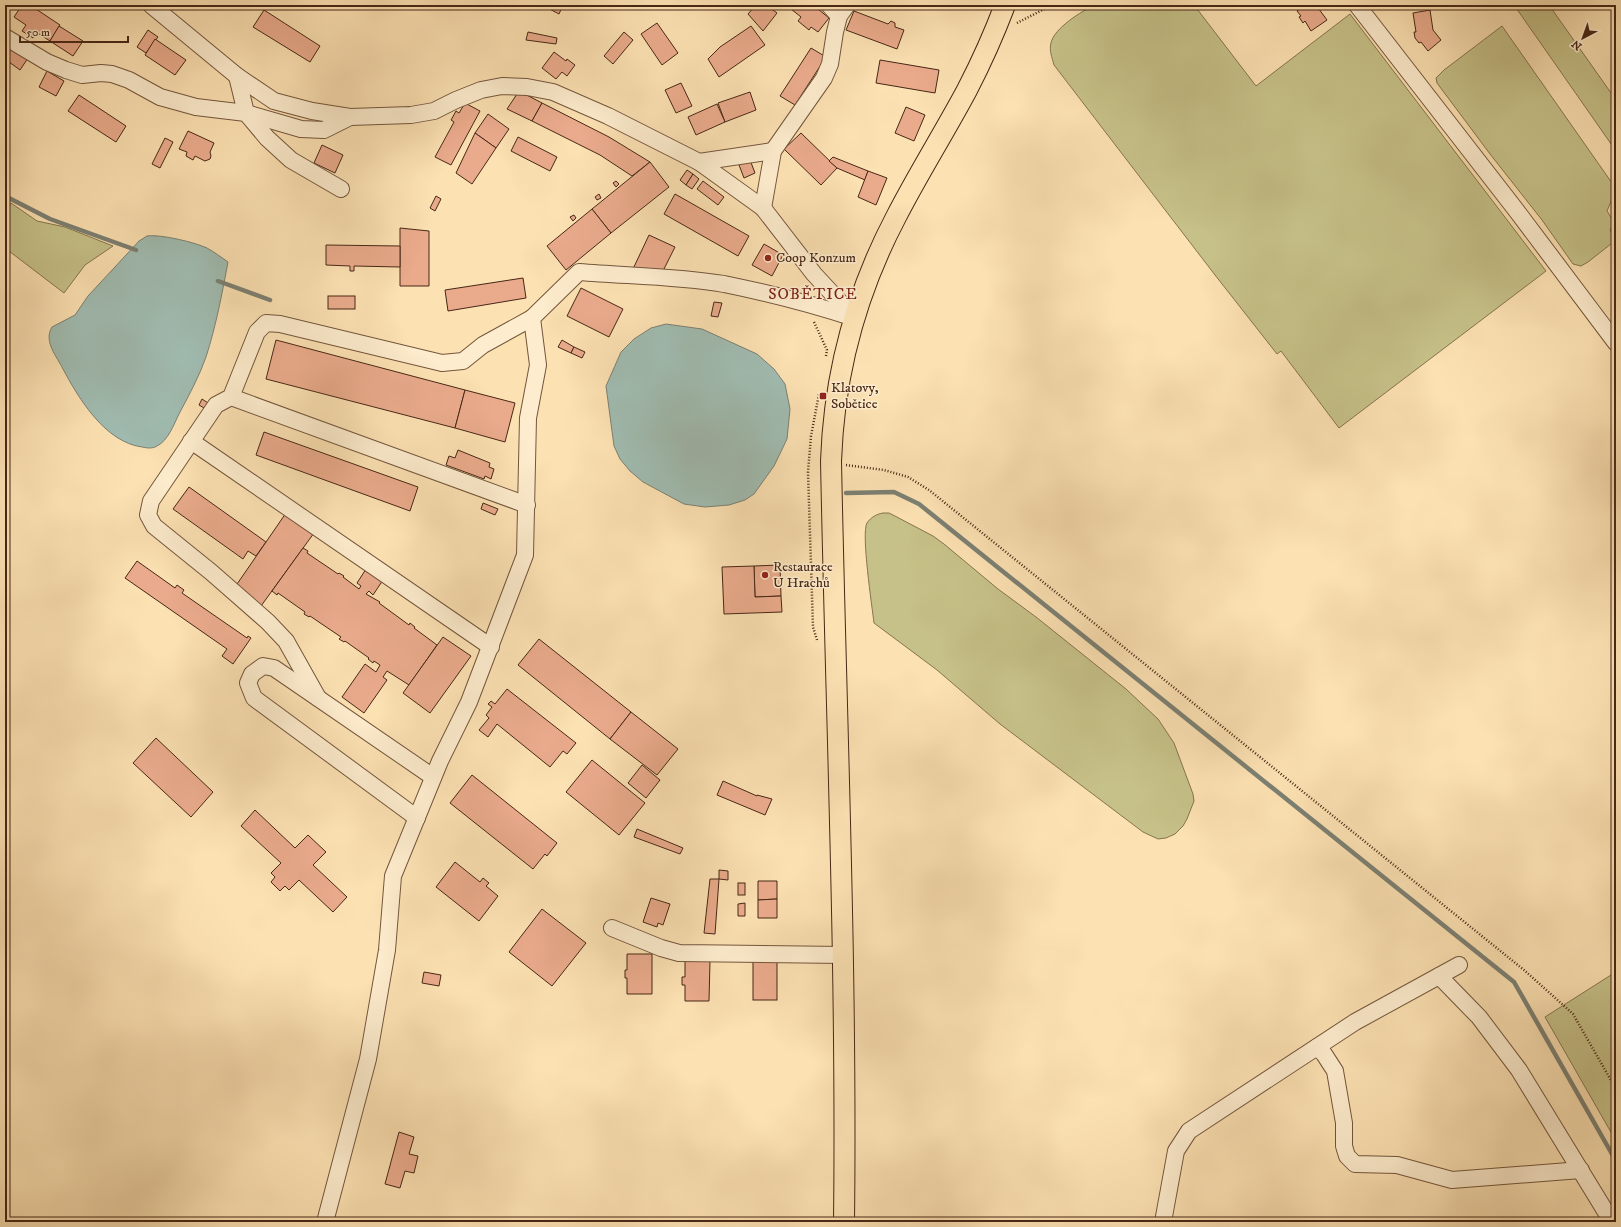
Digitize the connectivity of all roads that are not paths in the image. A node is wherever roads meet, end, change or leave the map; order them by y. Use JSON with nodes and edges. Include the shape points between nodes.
{"nodes":[{"id":1,"x":151,"y":5,"type":"edge"},
{"id":2,"x":1005,"y":5,"type":"edge"},
{"id":3,"x":1357,"y":5,"type":"edge"},
{"id":4,"x":838,"y":9,"type":"edge"},
{"id":5,"x":5,"y":37,"type":"edge"},
{"id":6,"x":237,"y":76,"type":"junction"},
{"id":7,"x":246,"y":113,"type":"junction"},
{"id":8,"x":350,"y":117,"type":"junction"},
{"id":9,"x":773,"y":151,"type":"junction"},
{"id":10,"x":699,"y":162,"type":"junction"},
{"id":11,"x":342,"y":189,"type":"dead end"},
{"id":12,"x":763,"y":208,"type":"junction"},
{"id":13,"x":532,"y":318,"type":"junction"},
{"id":14,"x":854,"y":318,"type":"junction"},
{"id":15,"x":1616,"y":344,"type":"edge"},
{"id":16,"x":231,"y":397,"type":"junction"},
{"id":17,"x":191,"y":441,"type":"junction"},
{"id":18,"x":527,"y":505,"type":"junction"},
{"id":19,"x":490,"y":647,"type":"junction"},
{"id":20,"x":318,"y":698,"type":"junction"},
{"id":21,"x":433,"y":777,"type":"junction"},
{"id":22,"x":417,"y":818,"type":"junction"},
{"id":23,"x":612,"y":928,"type":"dead end"},
{"id":24,"x":844,"y":955,"type":"junction"},
{"id":25,"x":1459,"y":965,"type":"dead end"},
{"id":26,"x":1439,"y":976,"type":"junction"},
{"id":27,"x":1317,"y":1047,"type":"junction"},
{"id":28,"x":1581,"y":1170,"type":"junction"},
{"id":29,"x":324,"y":1222,"type":"edge"},
{"id":30,"x":844,"y":1222,"type":"edge"},
{"id":31,"x":1163,"y":1222,"type":"edge"},
{"id":32,"x":1612,"y":1222,"type":"edge"}],
"edges":[{"from":1,"to":6,"type":"street"},
{"from":2,"to":14,"type":"main road","via":[[967,90],[896,218],[871,272]]},
{"from":3,"to":15,"type":"street"},
{"from":4,"to":9,"type":"street","via":[[830,64],[824,78]]},
{"from":5,"to":7,"type":"street","via":[[47,62],[82,76],[112,74],[160,97],[196,107]]},
{"from":6,"to":7,"type":"street"},
{"from":6,"to":8,"type":"street","via":[[274,101]]},
{"from":7,"to":8,"type":"street","via":[[301,129],[324,130]]},
{"from":7,"to":11,"type":"street","via":[[267,138],[291,160]]},
{"from":8,"to":10,"type":"street","via":[[411,115],[434,111],[481,90],[502,86],[527,87],[553,92],[602,113]]},
{"from":9,"to":10,"type":"street"},
{"from":9,"to":12,"type":"street"},
{"from":10,"to":12,"type":"street"},
{"from":12,"to":14,"type":"street","via":[[814,274]]},
{"from":13,"to":14,"type":"street","via":[[579,272],[724,284],[806,303]]},
{"from":13,"to":16,"type":"street","via":[[483,345],[463,360],[442,363],[280,324],[266,323],[257,332]]},
{"from":13,"to":18,"type":"street","via":[[538,366],[528,418]]},
{"from":14,"to":24,"type":"main road","via":[[840,373],[831,460]]},
{"from":16,"to":17,"type":"street","via":[[216,405]]},
{"from":16,"to":18,"type":"street"},
{"from":17,"to":19,"type":"street"},
{"from":17,"to":20,"type":"street","via":[[150,501],[148,515],[154,526],[211,572],[286,641]]},
{"from":18,"to":19,"type":"street","via":[[525,554]]},
{"from":19,"to":21,"type":"street","via":[[469,702]]},
{"from":20,"to":21,"type":"street"},
{"from":20,"to":22,"type":"street","via":[[274,668],[263,666],[252,674],[248,683],[254,698]]},
{"from":21,"to":22,"type":"street"},
{"from":22,"to":29,"type":"street","via":[[393,876],[387,950],[368,1059]]},
{"from":23,"to":24,"type":"street","via":[[679,953]]},
{"from":24,"to":30,"type":"main road"},
{"from":25,"to":26,"type":"street"},
{"from":26,"to":27,"type":"street","via":[[1355,1022]]},
{"from":26,"to":28,"type":"street","via":[[1479,1017],[1519,1070]]},
{"from":27,"to":28,"type":"street","via":[[1335,1071],[1344,1123],[1344,1146],[1347,1156],[1355,1164],[1397,1165],[1452,1180]]},
{"from":27,"to":31,"type":"street","via":[[1189,1131],[1176,1151]]},
{"from":28,"to":32,"type":"street"}]}
